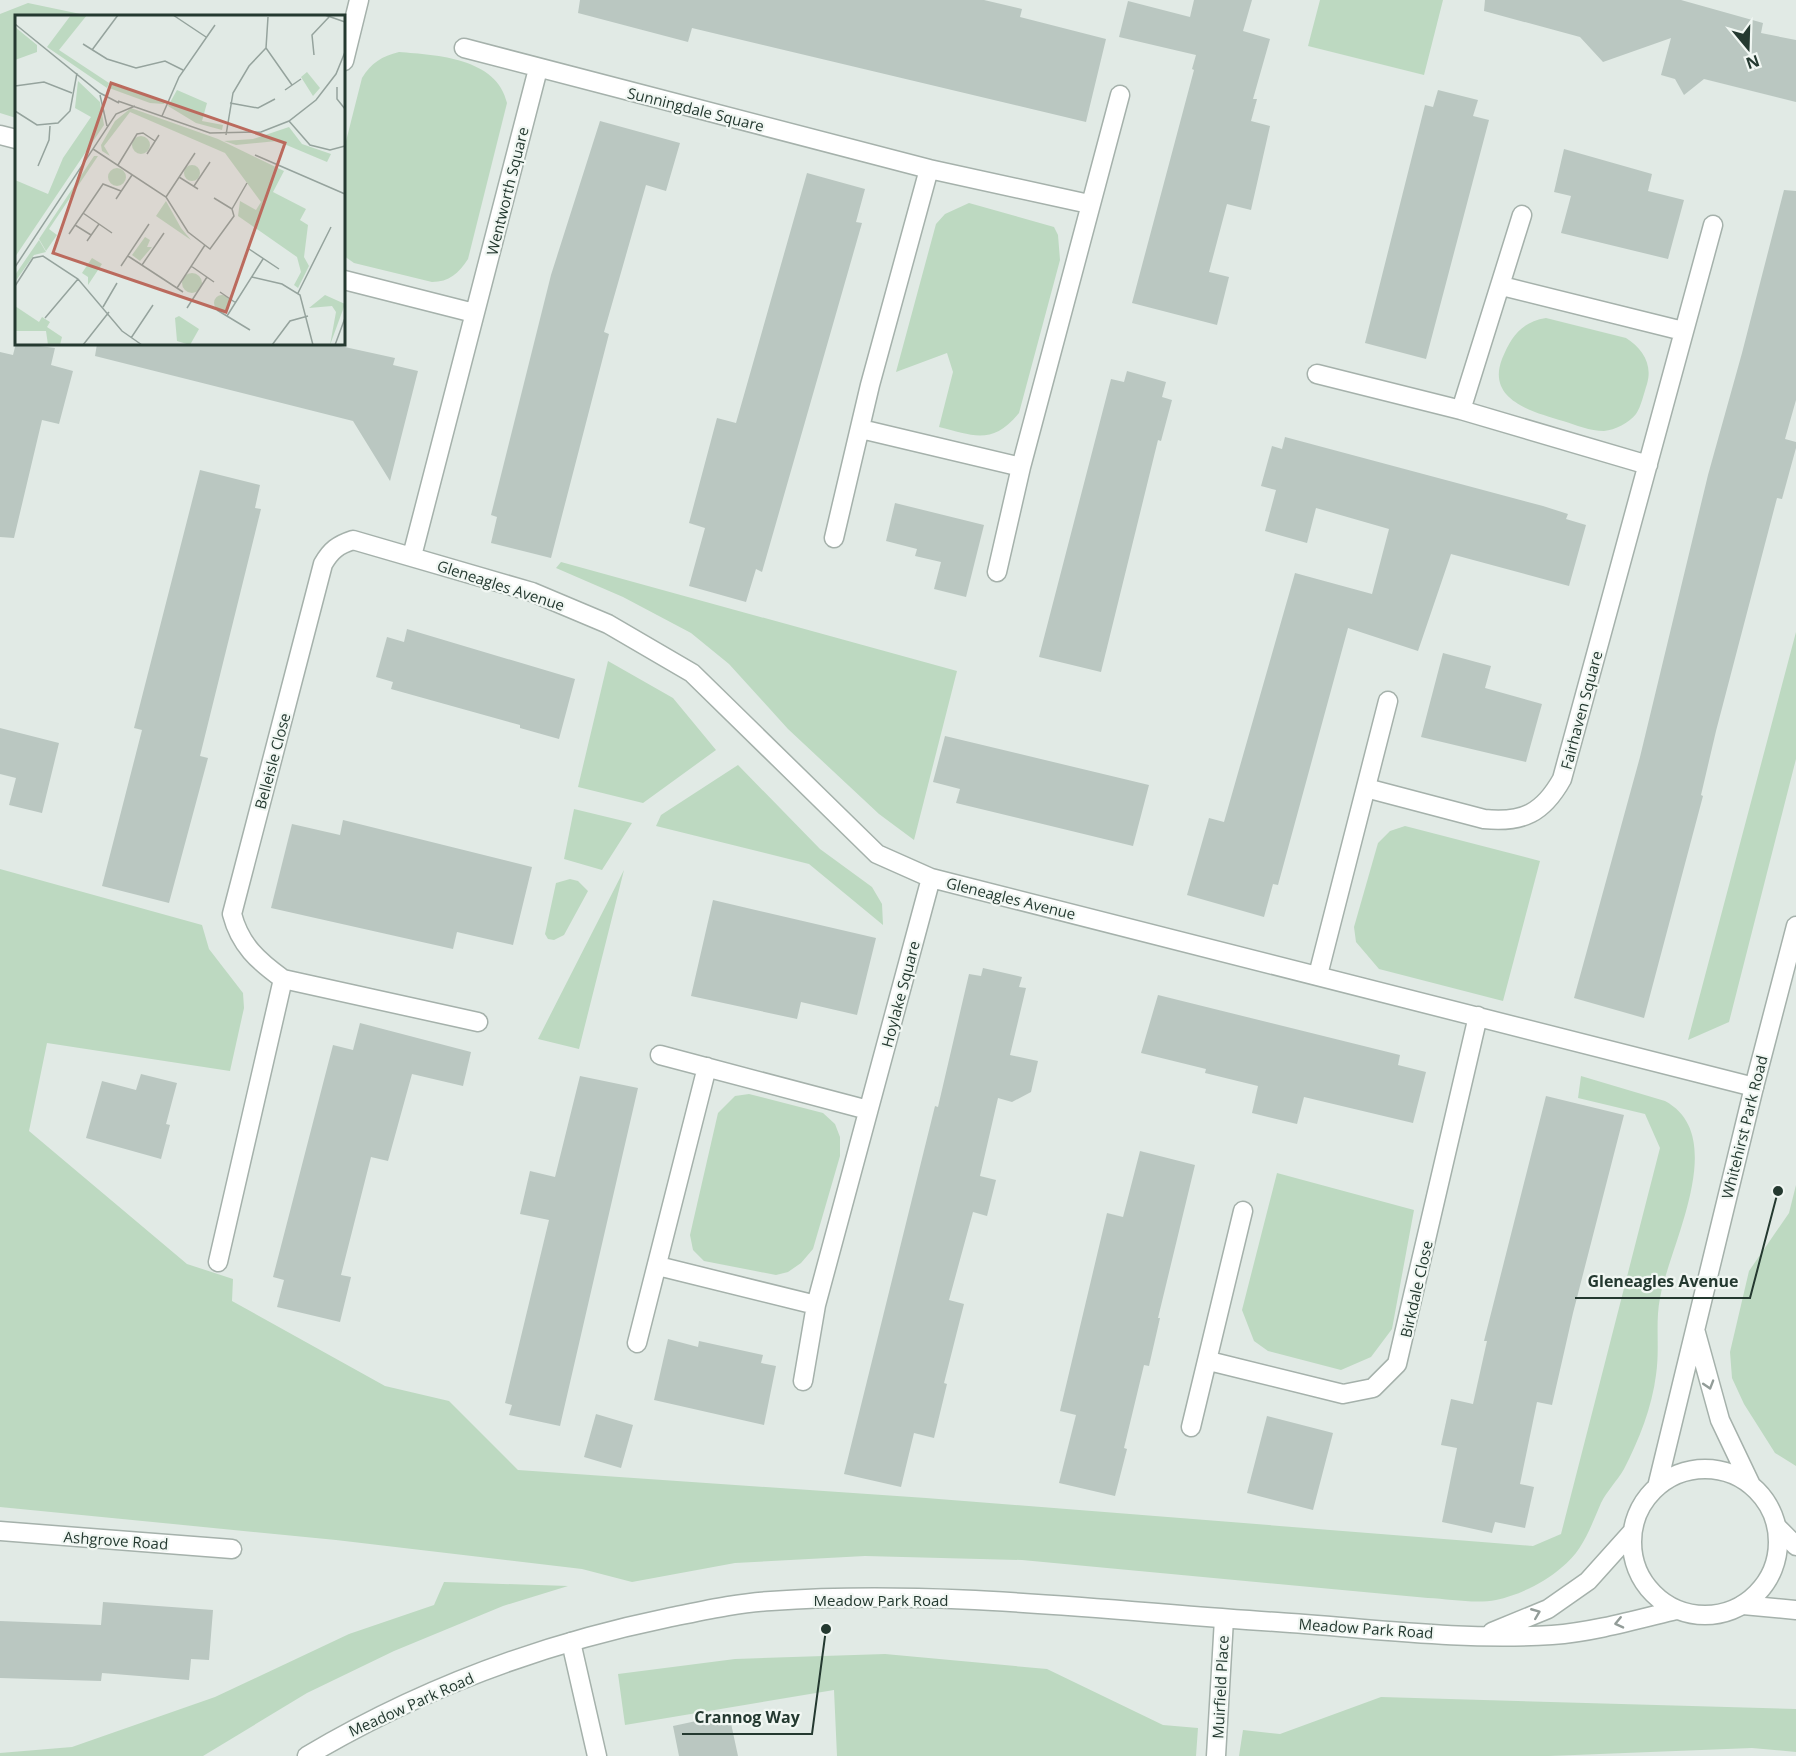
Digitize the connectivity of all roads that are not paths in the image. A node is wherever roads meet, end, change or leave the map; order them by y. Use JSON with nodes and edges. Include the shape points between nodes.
{"nodes":[{"id":1,"x":359,"y":0,"type":"edge"},
{"id":2,"x":464,"y":48,"type":"dead end"},
{"id":3,"x":345,"y":57,"type":"edge"},
{"id":4,"x":538,"y":69,"type":"junction"},
{"id":5,"x":1120,"y":94,"type":"dead end"},
{"id":6,"x":0,"y":135,"type":"edge"},
{"id":7,"x":15,"y":139,"type":"edge"},
{"id":8,"x":929,"y":169,"type":"junction"},
{"id":9,"x":1089,"y":204,"type":"junction"},
{"id":10,"x":1522,"y":215,"type":"dead end"},
{"id":11,"x":1713,"y":225,"type":"dead end"},
{"id":12,"x":345,"y":280,"type":"edge"},
{"id":13,"x":1502,"y":286,"type":"junction"},
{"id":14,"x":474,"y":313,"type":"junction"},
{"id":15,"x":1683,"y":331,"type":"junction"},
{"id":16,"x":1317,"y":374,"type":"dead end"},
{"id":17,"x":1461,"y":410,"type":"junction"},
{"id":18,"x":861,"y":429,"type":"junction"},
{"id":19,"x":1648,"y":465,"type":"junction"},
{"id":20,"x":1021,"y":467,"type":"junction"},
{"id":21,"x":834,"y":538,"type":"dead end"},
{"id":22,"x":353,"y":540,"type":"joint"},
{"id":23,"x":412,"y":556,"type":"junction"},
{"id":24,"x":997,"y":572,"type":"dead end"},
{"id":25,"x":1388,"y":701,"type":"dead end"},
{"id":26,"x":1366,"y":788,"type":"junction"},
{"id":27,"x":931,"y":878,"type":"junction"},
{"id":28,"x":1796,"y":926,"type":"edge"},
{"id":29,"x":1318,"y":975,"type":"junction"},
{"id":30,"x":283,"y":979,"type":"junction"},
{"id":31,"x":1478,"y":1016,"type":"junction"},
{"id":32,"x":478,"y":1022,"type":"dead end"},
{"id":33,"x":660,"y":1055,"type":"dead end"},
{"id":34,"x":707,"y":1067,"type":"junction"},
{"id":35,"x":1754,"y":1088,"type":"junction"},
{"id":36,"x":868,"y":1110,"type":"junction"},
{"id":37,"x":1243,"y":1211,"type":"dead end"},
{"id":38,"x":218,"y":1262,"type":"dead end"},
{"id":39,"x":658,"y":1266,"type":"junction"},
{"id":40,"x":816,"y":1305,"type":"junction"},
{"id":41,"x":1694,"y":1329,"type":"junction"},
{"id":42,"x":637,"y":1343,"type":"dead end"},
{"id":43,"x":1209,"y":1361,"type":"junction"},
{"id":44,"x":803,"y":1381,"type":"dead end"},
{"id":45,"x":1191,"y":1427,"type":"dead end"},
{"id":46,"x":1751,"y":1485,"type":"junction"},
{"id":47,"x":1657,"y":1487,"type":"junction"},
{"id":48,"x":1778,"y":1527,"type":"junction"},
{"id":49,"x":0,"y":1531,"type":"edge"},
{"id":50,"x":1632,"y":1532,"type":"junction"},
{"id":51,"x":1796,"y":1546,"type":"edge"},
{"id":52,"x":232,"y":1549,"type":"dead end"},
{"id":53,"x":1743,"y":1605,"type":"junction"},
{"id":54,"x":1676,"y":1610,"type":"junction"},
{"id":55,"x":1796,"y":1610,"type":"edge"},
{"id":56,"x":1224,"y":1619,"type":"junction"},
{"id":57,"x":1482,"y":1636,"type":"junction"},
{"id":58,"x":571,"y":1642,"type":"junction"},
{"id":59,"x":307,"y":1756,"type":"edge"},
{"id":60,"x":597,"y":1756,"type":"edge"},
{"id":61,"x":1216,"y":1756,"type":"edge"}],
"edges":[{"from":1,"to":3,"type":"street"},
{"from":2,"to":4,"type":"street","name":"Sunningdale Square"},
{"from":4,"to":8,"type":"street","name":"Sunningdale Square"},
{"from":4,"to":14,"type":"street","name":"Wentworth Square"},
{"from":5,"to":9,"type":"street"},
{"from":6,"to":7,"type":"street"},
{"from":8,"to":9,"type":"street","name":"Sunningdale Square"},
{"from":8,"to":18,"type":"street"},
{"from":9,"to":20,"type":"street"},
{"from":10,"to":13,"type":"street"},
{"from":11,"to":15,"type":"street","name":"Fairhaven Square"},
{"from":12,"to":14,"type":"street"},
{"from":13,"to":15,"type":"street"},
{"from":13,"to":17,"type":"street"},
{"from":14,"to":23,"type":"street","name":"Wentworth Square"},
{"from":15,"to":19,"type":"street","name":"Fairhaven Square"},
{"from":16,"to":17,"type":"street"},
{"from":17,"to":19,"type":"street"},
{"from":18,"to":20,"type":"street"},
{"from":18,"to":21,"type":"street"},
{"from":19,"to":26,"type":"street","name":"Fairhaven Square","via":[[1562,779],[1553,796],[1522,818],[1503,821]]},
{"from":20,"to":24,"type":"street"},
{"from":22,"to":23,"type":"street","name":"Gleneagles Avenue"},
{"from":22,"to":30,"type":"street","name":"Belleisle Close","via":[[329,553],[323,564],[232,914],[244,946]]},
{"from":23,"to":27,"type":"street","name":"Gleneagles Avenue","via":[[532,592],[598,619],[692,673],[877,854]]},
{"from":25,"to":26,"type":"street"},
{"from":26,"to":29,"type":"street"},
{"from":27,"to":29,"type":"street","name":"Gleneagles Avenue"},
{"from":27,"to":36,"type":"street","name":"Hoylake Square"},
{"from":28,"to":35,"type":"street","name":"Whitehirst Park Road"},
{"from":29,"to":31,"type":"street","name":"Gleneagles Avenue"},
{"from":30,"to":32,"type":"street","name":"Belleisle Close"},
{"from":30,"to":38,"type":"street"},
{"from":31,"to":35,"type":"street","name":"Gleneagles Avenue"},
{"from":31,"to":43,"type":"street","name":"Birkdale Close","via":[[1397,1364],[1373,1388],[1343,1394]]},
{"from":33,"to":34,"type":"street"},
{"from":34,"to":36,"type":"street"},
{"from":34,"to":39,"type":"street"},
{"from":35,"to":41,"type":"street","name":"Whitehirst Park Road"},
{"from":36,"to":40,"type":"street","name":"Hoylake Square"},
{"from":37,"to":43,"type":"street"},
{"from":39,"to":40,"type":"street"},
{"from":39,"to":42,"type":"street"},
{"from":40,"to":44,"type":"street","name":"Hoylake Square"},
{"from":41,"to":46,"type":"street","name":"Whitehirst Park Road","one_way":true,"via":[[1720,1420]]},
{"from":41,"to":47,"type":"street","name":"Whitehirst Park Road"},
{"from":43,"to":45,"type":"street"},
{"from":46,"to":47,"type":"street","via":[[1728,1473],[1703,1468],[1679,1474]]},
{"from":46,"to":48,"type":"street","via":[[1768,1504]]},
{"from":47,"to":50,"type":"street","via":[[1640,1508]]},
{"from":48,"to":51,"type":"street"},
{"from":48,"to":53,"type":"street","via":[[1773,1573]]},
{"from":49,"to":52,"type":"street","name":"Ashgrove Road"},
{"from":50,"to":54,"type":"street","via":[[1639,1574],[1654,1595]]},
{"from":57,"to":50,"type":"street","name":"Meadow Park Road","one_way":true,"via":[[1548,1609],[1588,1581]]},
{"from":53,"to":54,"type":"street","via":[[1701,1616]]},
{"from":53,"to":55,"type":"street"},
{"from":54,"to":57,"type":"street","name":"Meadow Park Road","one_way":true,"via":[[1554,1635]]},
{"from":56,"to":57,"type":"street","name":"Meadow Park Road"},
{"from":56,"to":58,"type":"street","name":"Meadow Park Road","via":[[1055,1604],[910,1598],[772,1601],[611,1629]]},
{"from":56,"to":61,"type":"street","name":"Muirfield Place"},
{"from":58,"to":59,"type":"street","name":"Meadow Park Road","via":[[416,1698]]},
{"from":58,"to":60,"type":"street"}]}
